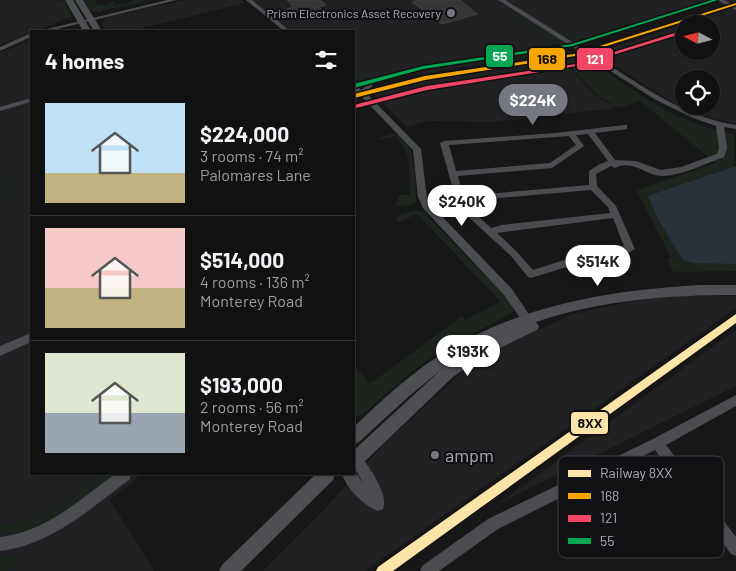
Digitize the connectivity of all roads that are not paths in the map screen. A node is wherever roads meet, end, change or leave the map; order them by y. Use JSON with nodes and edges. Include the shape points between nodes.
{"nodes":[{"id":1,"x":69,"y":0,"type":"edge"},
{"id":2,"x":79,"y":0,"type":"edge"},
{"id":3,"x":174,"y":0,"type":"edge"},
{"id":4,"x":249,"y":0,"type":"edge"},
{"id":5,"x":501,"y":0,"type":"edge"},
{"id":6,"x":510,"y":0,"type":"edge"},
{"id":7,"x":163,"y":1,"type":"edge"},
{"id":8,"x":731,"y":4,"type":"edge"},
{"id":9,"x":91,"y":18,"type":"junction"},
{"id":10,"x":80,"y":20,"type":"junction"},
{"id":11,"x":42,"y":30,"type":"edge"},
{"id":12,"x":45,"y":30,"type":"edge"},
{"id":13,"x":86,"y":30,"type":"edge"},
{"id":14,"x":97,"y":30,"type":"edge"},
{"id":15,"x":286,"y":30,"type":"edge"},
{"id":16,"x":30,"y":34,"type":"edge"},
{"id":17,"x":0,"y":49,"type":"edge"},
{"id":18,"x":582,"y":50,"type":"junction"},
{"id":19,"x":356,"y":91,"type":"edge"},
{"id":20,"x":30,"y":100,"type":"edge"},
{"id":21,"x":0,"y":109,"type":"edge"},
{"id":22,"x":722,"y":125,"type":"junction"},
{"id":23,"x":624,"y":127,"type":"dead end"},
{"id":24,"x":736,"y":127,"type":"edge"},
{"id":25,"x":590,"y":131,"type":"junction"},
{"id":26,"x":572,"y":134,"type":"junction"},
{"id":27,"x":614,"y":164,"type":"junction"},
{"id":28,"x":454,"y":174,"type":"junction"},
{"id":29,"x":594,"y":190,"type":"junction"},
{"id":30,"x":460,"y":200,"type":"junction"},
{"id":31,"x":425,"y":204,"type":"junction"},
{"id":32,"x":616,"y":215,"type":"junction"},
{"id":33,"x":490,"y":231,"type":"junction"},
{"id":34,"x":736,"y":290,"type":"edge"},
{"id":35,"x":573,"y":308,"type":"junction"},
{"id":36,"x":527,"y":319,"type":"junction"},
{"id":37,"x":30,"y":338,"type":"edge"},
{"id":38,"x":0,"y":351,"type":"edge"},
{"id":39,"x":736,"y":400,"type":"edge"},
{"id":40,"x":355,"y":436,"type":"edge"},
{"id":41,"x":657,"y":443,"type":"junction"},
{"id":42,"x":631,"y":456,"type":"edge"},
{"id":43,"x":667,"y":456,"type":"edge"},
{"id":44,"x":355,"y":458,"type":"edge"},
{"id":45,"x":124,"y":475,"type":"edge"},
{"id":46,"x":326,"y":475,"type":"edge"},
{"id":47,"x":349,"y":475,"type":"edge"},
{"id":48,"x":558,"y":492,"type":"edge"},
{"id":49,"x":724,"y":533,"type":"edge"},
{"id":50,"x":0,"y":544,"type":"edge"},
{"id":51,"x":736,"y":549,"type":"edge"},
{"id":52,"x":228,"y":571,"type":"edge"},
{"id":53,"x":427,"y":571,"type":"edge"}],
"edges":[{"from":1,"to":10,"type":"main road"},
{"from":2,"to":9,"type":"main road"},
{"from":3,"to":7,"type":"street"},
{"from":4,"to":15,"type":"street"},
{"from":5,"to":18,"type":"street"},
{"from":6,"to":18,"type":"street"},
{"from":7,"to":9,"type":"street"},
{"from":7,"to":9,"type":"street"},
{"from":8,"to":18,"type":"main road"},
{"from":9,"to":10,"type":"street"},
{"from":9,"to":14,"type":"main road"},
{"from":10,"to":11,"type":"street"},
{"from":10,"to":12,"type":"street"},
{"from":10,"to":13,"type":"main road"},
{"from":16,"to":17,"type":"street"},
{"from":18,"to":19,"type":"main road","via":[[526,64]]},
{"from":18,"to":19,"type":"main road","via":[[427,72]]},
{"from":18,"to":22,"type":"street","via":[[675,108]]},
{"from":19,"to":31,"type":"street","via":[[417,149]]},
{"from":20,"to":21,"type":"street"},
{"from":22,"to":24,"type":"street"},
{"from":22,"to":27,"type":"street","via":[[721,155],[659,173],[631,163]]},
{"from":23,"to":25,"type":"street"},
{"from":25,"to":26,"type":"street"},
{"from":25,"to":27,"type":"street"},
{"from":26,"to":28,"type":"street","via":[[580,146],[552,165]]},
{"from":26,"to":28,"type":"street","via":[[444,143]]},
{"from":27,"to":29,"type":"street","via":[[599,167],[592,173]]},
{"from":28,"to":30,"type":"street"},
{"from":29,"to":30,"type":"street"},
{"from":29,"to":32,"type":"street","via":[[612,206]]},
{"from":30,"to":31,"type":"street"},
{"from":30,"to":33,"type":"street","via":[[465,209]]},
{"from":31,"to":36,"type":"street","via":[[508,292]]},
{"from":32,"to":33,"type":"street"},
{"from":32,"to":33,"type":"street","via":[[630,249],[596,254],[531,274]]},
{"from":34,"to":35,"type":"main road","via":[[645,294]]},
{"from":35,"to":36,"type":"main road"},
{"from":35,"to":44,"type":"main road","via":[[500,340],[462,363],[424,393]]},
{"from":36,"to":40,"type":"main road","via":[[478,340],[439,363]]},
{"from":37,"to":38,"type":"street"},
{"from":39,"to":41,"type":"street"},
{"from":41,"to":42,"type":"street"},
{"from":41,"to":43,"type":"street"},
{"from":44,"to":47,"type":"street","via":[[373,486],[378,504],[364,494]]},
{"from":45,"to":50,"type":"street","via":[[38,536],[18,543]]},
{"from":46,"to":52,"type":"main road"},
{"from":48,"to":53,"type":"street","via":[[493,524]]},
{"from":49,"to":51,"type":"street"}]}
